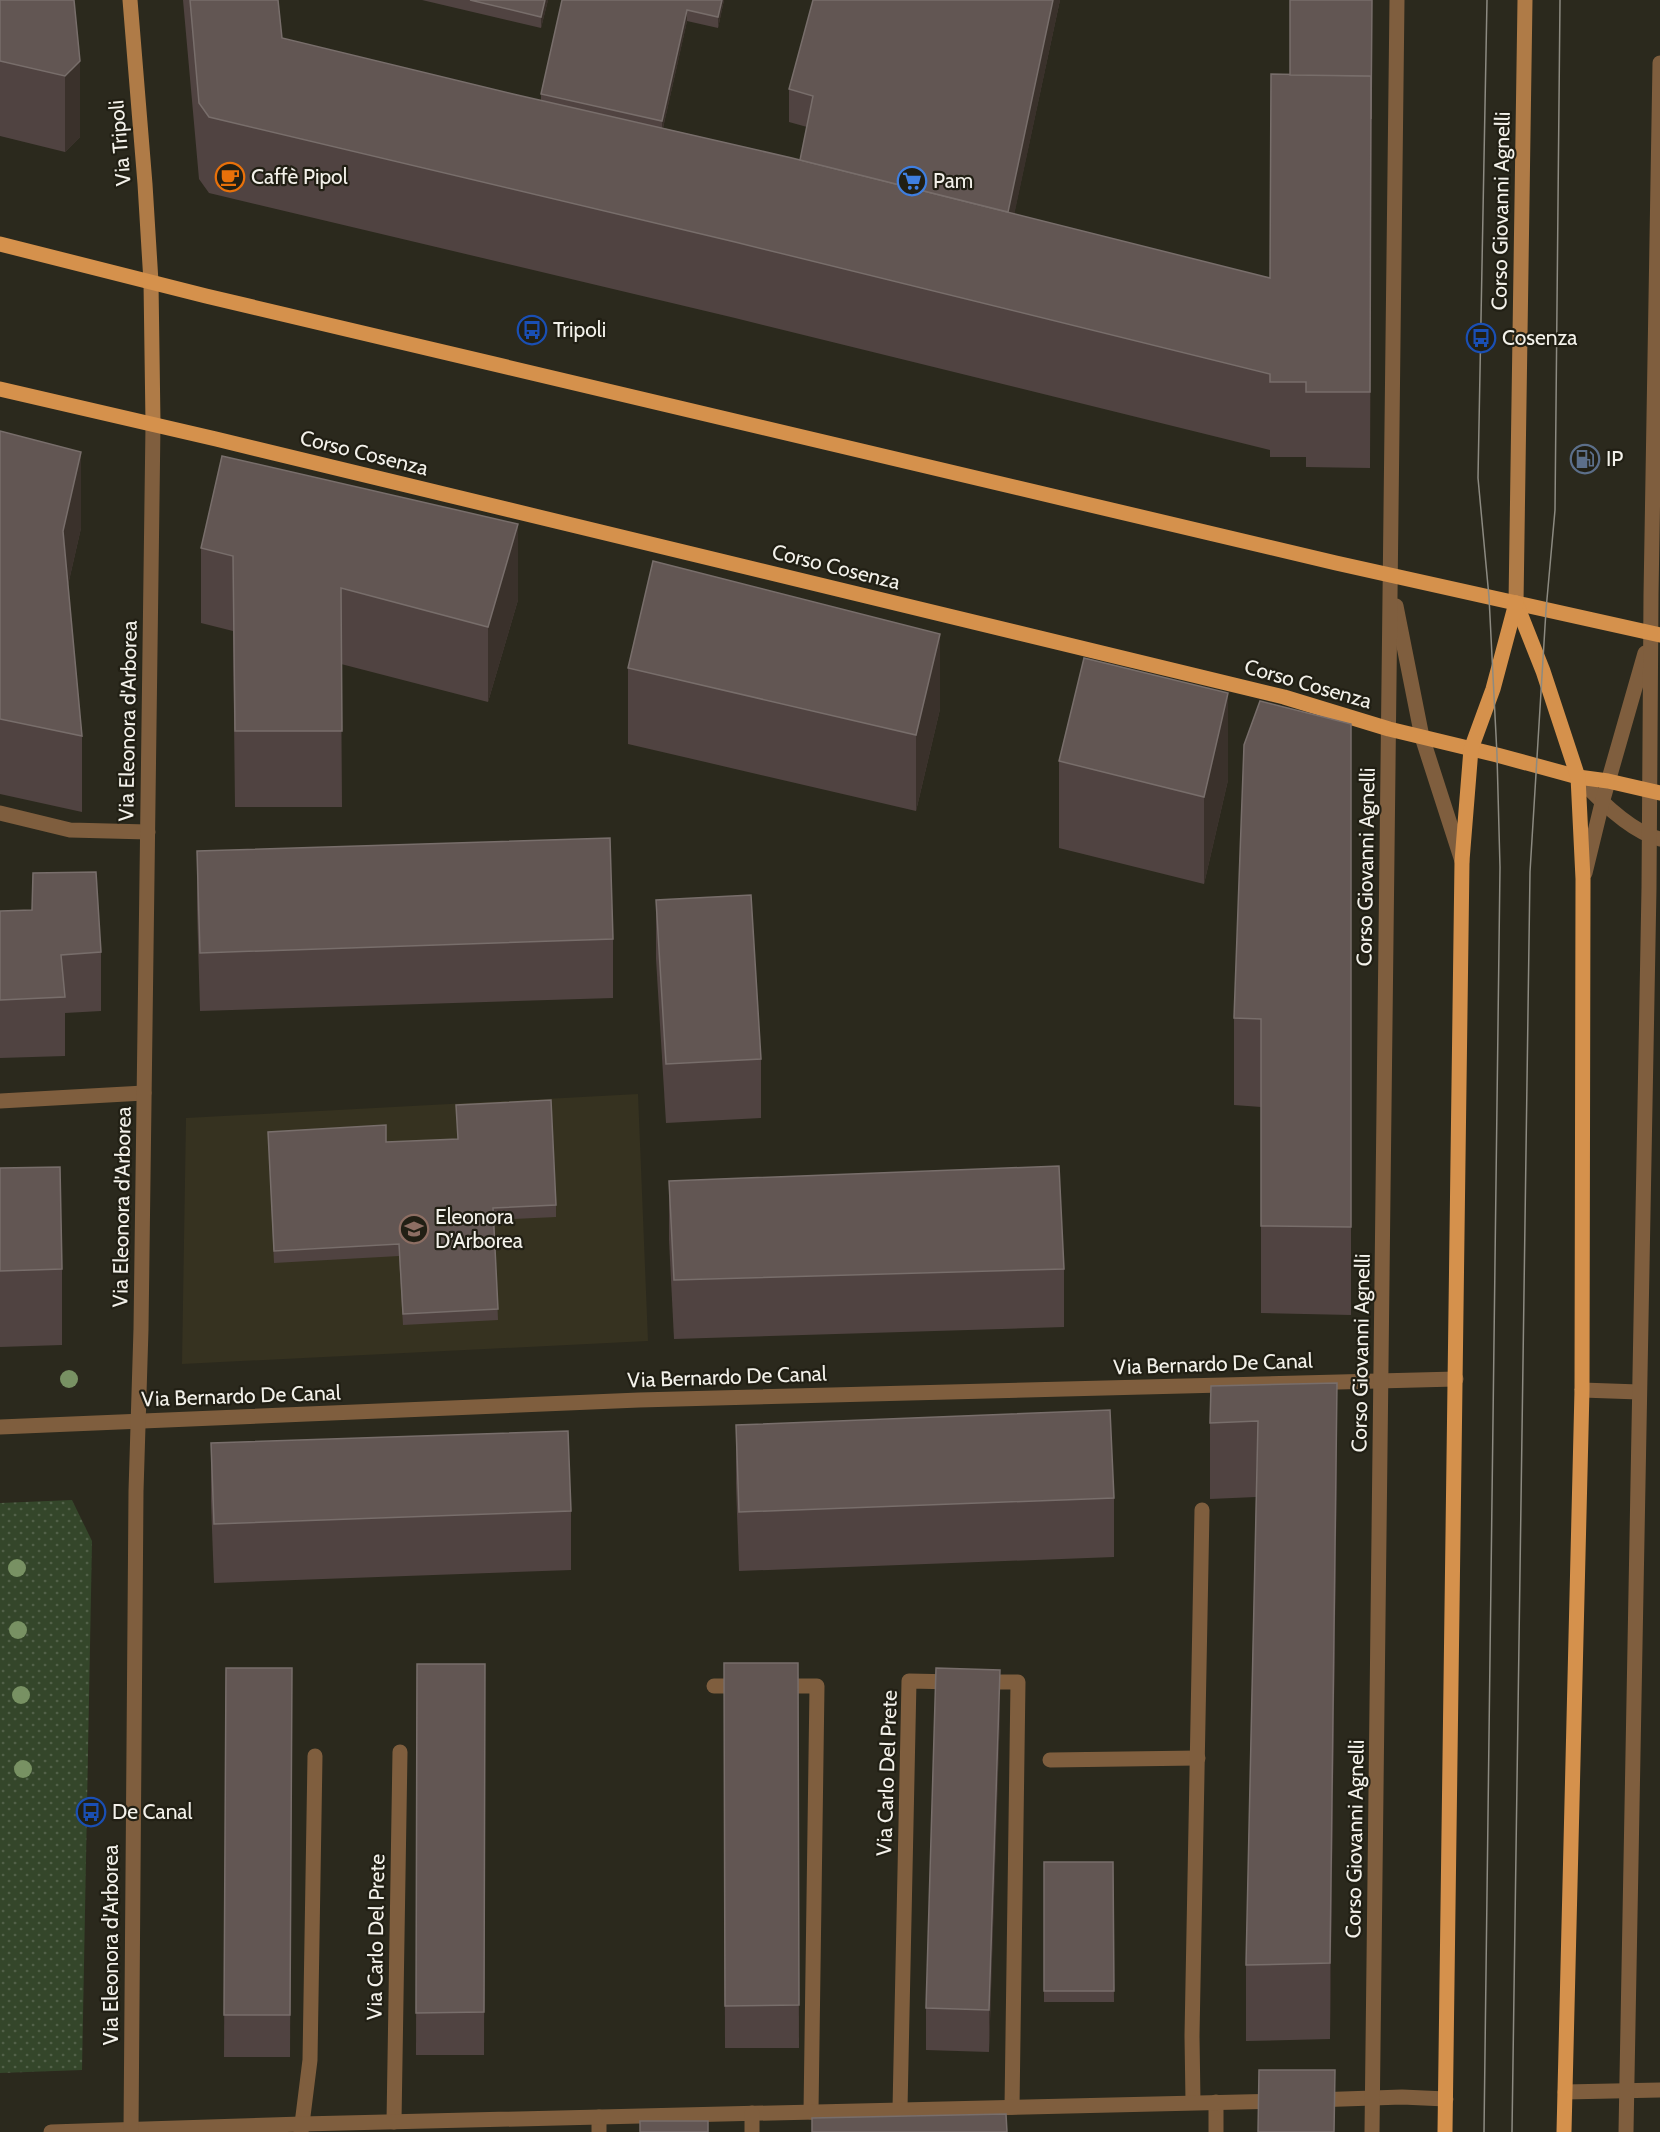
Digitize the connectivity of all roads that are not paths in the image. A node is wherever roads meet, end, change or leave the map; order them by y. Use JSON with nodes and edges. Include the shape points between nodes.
{"nodes":[{"id":1,"x":130,"y":0,"type":"edge"},
{"id":2,"x":1397,"y":0,"type":"edge"},
{"id":3,"x":1525,"y":0,"type":"edge"},
{"id":4,"x":1660,"y":63,"type":"edge"},
{"id":5,"x":0,"y":244,"type":"edge"},
{"id":6,"x":151,"y":282,"type":"junction"},
{"id":7,"x":0,"y":389,"type":"edge"},
{"id":8,"x":153,"y":424,"type":"junction"},
{"id":9,"x":1389,"y":574,"type":"junction"},
{"id":10,"x":1516,"y":603,"type":"junction"},
{"id":11,"x":1656,"y":634,"type":"edge"},
{"id":12,"x":1389,"y":729,"type":"junction"},
{"id":13,"x":1422,"y":737,"type":"junction"},
{"id":14,"x":1471,"y":749,"type":"junction"},
{"id":15,"x":1578,"y":777,"type":"junction"},
{"id":16,"x":1608,"y":781,"type":"junction"},
{"id":17,"x":1655,"y":792,"type":"edge"},
{"id":18,"x":1602,"y":803,"type":"junction"},
{"id":19,"x":0,"y":813,"type":"edge"},
{"id":20,"x":148,"y":831,"type":"junction"},
{"id":21,"x":1654,"y":837,"type":"edge"},
{"id":22,"x":1462,"y":861,"type":"junction"},
{"id":23,"x":1583,"y":879,"type":"junction"},
{"id":24,"x":144,"y":1093,"type":"junction"},
{"id":25,"x":0,"y":1101,"type":"edge"},
{"id":26,"x":1456,"y":1379,"type":"junction"},
{"id":27,"x":1382,"y":1380,"type":"junction"},
{"id":28,"x":1582,"y":1390,"type":"junction"},
{"id":29,"x":1639,"y":1392,"type":"junction"},
{"id":30,"x":139,"y":1421,"type":"junction"},
{"id":31,"x":0,"y":1427,"type":"edge"},
{"id":32,"x":1202,"y":1510,"type":"dead end"},
{"id":33,"x":714,"y":1686,"type":"dead end"},
{"id":34,"x":400,"y":1752,"type":"dead end"},
{"id":35,"x":315,"y":1756,"type":"dead end"},
{"id":36,"x":1198,"y":1758,"type":"junction"},
{"id":37,"x":1050,"y":1760,"type":"dead end"},
{"id":38,"x":1660,"y":2090,"type":"edge"},
{"id":39,"x":1626,"y":2091,"type":"junction"},
{"id":40,"x":1565,"y":2092,"type":"junction"},
{"id":41,"x":1372,"y":2099,"type":"junction"},
{"id":42,"x":1446,"y":2099,"type":"junction"},
{"id":43,"x":1193,"y":2102,"type":"junction"},
{"id":44,"x":1216,"y":2102,"type":"junction"},
{"id":45,"x":1012,"y":2107,"type":"junction"},
{"id":46,"x":900,"y":2109,"type":"junction"},
{"id":47,"x":811,"y":2112,"type":"junction"},
{"id":48,"x":752,"y":2113,"type":"junction"},
{"id":49,"x":394,"y":2122,"type":"junction"},
{"id":50,"x":599,"y":2124,"type":"edge"},
{"id":51,"x":302,"y":2128,"type":"edge"},
{"id":52,"x":131,"y":2131,"type":"edge"},
{"id":53,"x":51,"y":2132,"type":"edge"},
{"id":54,"x":752,"y":2132,"type":"edge"},
{"id":55,"x":1216,"y":2132,"type":"edge"},
{"id":56,"x":1372,"y":2132,"type":"edge"},
{"id":57,"x":1445,"y":2132,"type":"edge"},
{"id":58,"x":1564,"y":2132,"type":"edge"},
{"id":59,"x":1626,"y":2132,"type":"edge"}],
"edges":[{"from":1,"to":6,"type":"main road","name":"Via Tripoli"},
{"from":2,"to":9,"type":"street","name":"Corso Giovanni Agnelli"},
{"from":3,"to":10,"type":"main road","name":"Corso Giovanni Agnelli"},
{"from":4,"to":11,"type":"street","name":"Corso Giovanni Agnelli"},
{"from":5,"to":6,"type":"main road"},
{"from":6,"to":8,"type":"main road","name":"Via Eleonora d'Arborea"},
{"from":6,"to":9,"type":"main road"},
{"from":7,"to":8,"type":"main road","name":"Corso Cosenza"},
{"from":8,"to":12,"type":"main road","name":"Corso Cosenza","via":[[1284,697]]},
{"from":8,"to":20,"type":"street","name":"Via Eleonora d'Arborea"},
{"from":9,"to":10,"type":"main road"},
{"from":9,"to":12,"type":"street","name":"Corso Giovanni Agnelli"},
{"from":9,"to":13,"type":"street","name":"Corso Giovanni Agnelli"},
{"from":10,"to":11,"type":"main road"},
{"from":10,"to":14,"type":"main road","name":"Corso Giovanni Agnelli","via":[[1494,689]]},
{"from":10,"to":15,"type":"main road","name":"Corso Giovanni Agnelli"},
{"from":11,"to":16,"type":"street","name":"Corso Giovanni Agnelli"},
{"from":11,"to":17,"type":"street","name":"Corso Giovanni Agnelli"},
{"from":12,"to":13,"type":"main road","name":"Corso Cosenza"},
{"from":12,"to":27,"type":"street","name":"Corso Giovanni Agnelli"},
{"from":13,"to":14,"type":"main road","name":"Corso Cosenza"},
{"from":13,"to":22,"type":"street","name":"Corso Giovanni Agnelli"},
{"from":14,"to":15,"type":"main road","name":"Corso Cosenza"},
{"from":14,"to":22,"type":"main road","name":"Corso Giovanni Agnelli"},
{"from":15,"to":16,"type":"main road","name":"Corso Cosenza"},
{"from":15,"to":18,"type":"street"},
{"from":15,"to":23,"type":"main road","name":"Corso Giovanni Agnelli"},
{"from":16,"to":17,"type":"main road","name":"Corso Cosenza"},
{"from":16,"to":18,"type":"street","name":"Corso Giovanni Agnelli"},
{"from":17,"to":21,"type":"street","name":"Corso Giovanni Agnelli"},
{"from":18,"to":21,"type":"street"},
{"from":18,"to":23,"type":"street","name":"Corso Giovanni Agnelli"},
{"from":19,"to":20,"type":"street","via":[[70,830]]},
{"from":20,"to":24,"type":"street","name":"Via Eleonora d'Arborea"},
{"from":21,"to":29,"type":"street","name":"Corso Giovanni Agnelli"},
{"from":22,"to":26,"type":"main road","name":"Corso Giovanni Agnelli"},
{"from":23,"to":28,"type":"main road","name":"Corso Giovanni Agnelli"},
{"from":24,"to":25,"type":"street"},
{"from":24,"to":30,"type":"street","name":"Via Eleonora d'Arborea"},
{"from":26,"to":27,"type":"street","name":"Via Bernardo De Canal"},
{"from":26,"to":42,"type":"main road","name":"Corso Giovanni Agnelli"},
{"from":27,"to":30,"type":"street","name":"Via Bernardo De Canal","via":[[639,1400]]},
{"from":27,"to":41,"type":"street","name":"Corso Giovanni Agnelli"},
{"from":28,"to":29,"type":"street"},
{"from":28,"to":40,"type":"main road","name":"Corso Giovanni Agnelli"},
{"from":29,"to":39,"type":"street","name":"Corso Giovanni Agnelli"},
{"from":30,"to":31,"type":"street","name":"Via Bernardo De Canal"},
{"from":30,"to":52,"type":"street","name":"Via Eleonora d'Arborea"},
{"from":32,"to":36,"type":"street"},
{"from":33,"to":47,"type":"street","via":[[817,1686]]},
{"from":34,"to":49,"type":"street","name":"Via Carlo Del Prete"},
{"from":35,"to":51,"type":"street","via":[[310,2060]]},
{"from":36,"to":37,"type":"street"},
{"from":36,"to":43,"type":"street"},
{"from":38,"to":39,"type":"street"},
{"from":39,"to":40,"type":"street"},
{"from":39,"to":59,"type":"street","name":"Corso Giovanni Agnelli"},
{"from":40,"to":58,"type":"main road","name":"Corso Giovanni Agnelli"},
{"from":41,"to":42,"type":"street"},
{"from":41,"to":44,"type":"street"},
{"from":41,"to":56,"type":"street","name":"Corso Giovanni Agnelli"},
{"from":42,"to":57,"type":"main road","name":"Corso Giovanni Agnelli"},
{"from":43,"to":44,"type":"street"},
{"from":43,"to":45,"type":"street"},
{"from":44,"to":55,"type":"street"},
{"from":45,"to":46,"type":"street"},
{"from":45,"to":46,"type":"street","name":"Via Carlo Del Prete","via":[[1017,1682],[909,1681]]},
{"from":46,"to":47,"type":"street"},
{"from":47,"to":48,"type":"street"},
{"from":48,"to":50,"type":"street"},
{"from":48,"to":54,"type":"street"},
{"from":49,"to":50,"type":"street"},
{"from":49,"to":51,"type":"street"},
{"from":51,"to":52,"type":"street"},
{"from":52,"to":53,"type":"street"}]}
